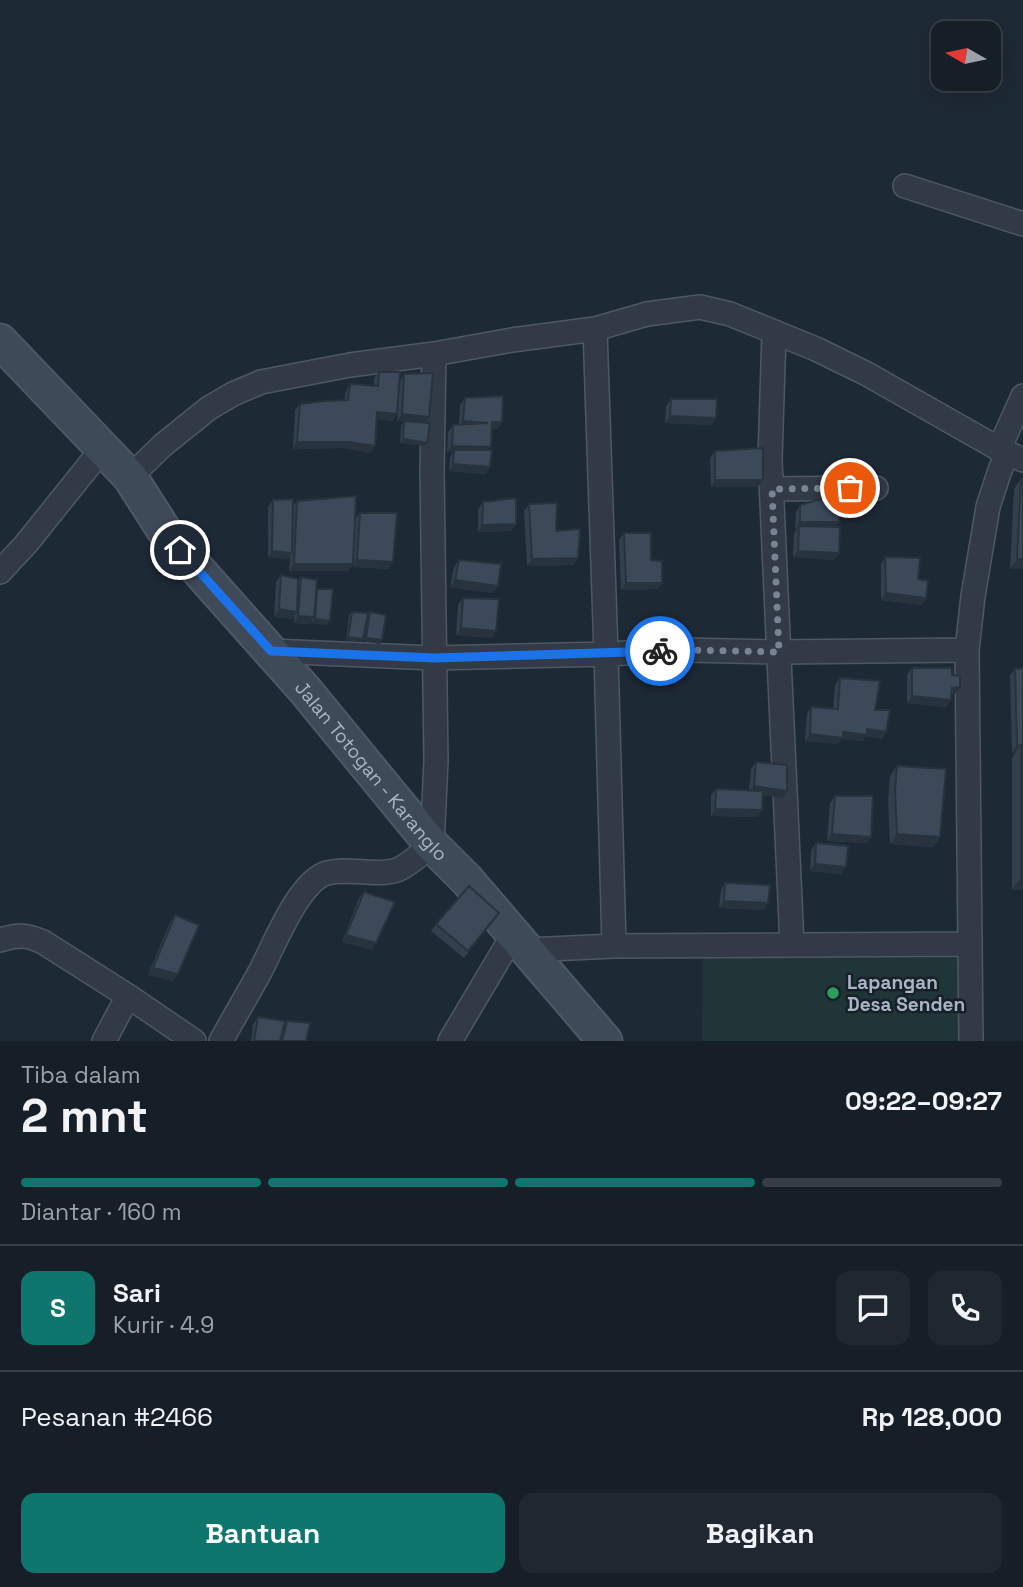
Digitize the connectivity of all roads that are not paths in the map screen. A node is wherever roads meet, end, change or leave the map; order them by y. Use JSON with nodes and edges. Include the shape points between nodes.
{"nodes":[{"id":1,"x":905,"y":186,"type":"dead end"},
{"id":2,"x":1023,"y":224,"type":"edge"},
{"id":3,"x":594,"y":329,"type":"junction"},
{"id":4,"x":774,"y":332,"type":"junction"},
{"id":5,"x":0,"y":341,"type":"edge"},
{"id":6,"x":434,"y":354,"type":"junction"},
{"id":7,"x":1023,"y":396,"type":"edge"},
{"id":8,"x":1010,"y":454,"type":"edge"},
{"id":9,"x":116,"y":462,"type":"junction"},
{"id":10,"x":876,"y":488,"type":"dead end"},
{"id":11,"x":772,"y":489,"type":"junction"},
{"id":12,"x":0,"y":572,"type":"edge"},
{"id":13,"x":967,"y":650,"type":"junction"},
{"id":14,"x":271,"y":651,"type":"junction"},
{"id":15,"x":779,"y":652,"type":"junction"},
{"id":16,"x":606,"y":654,"type":"junction"},
{"id":17,"x":434,"y":658,"type":"junction"},
{"id":18,"x":432,"y":845,"type":"junction"},
{"id":19,"x":0,"y":940,"type":"edge"},
{"id":20,"x":520,"y":942,"type":"junction"},
{"id":21,"x":970,"y":944,"type":"junction"},
{"id":22,"x":793,"y":945,"type":"junction"},
{"id":23,"x":614,"y":946,"type":"junction"},
{"id":24,"x":128,"y":996,"type":"junction"},
{"id":25,"x":104,"y":1041,"type":"edge"},
{"id":26,"x":194,"y":1041,"type":"edge"},
{"id":27,"x":221,"y":1041,"type":"edge"},
{"id":28,"x":450,"y":1041,"type":"edge"},
{"id":29,"x":605,"y":1041,"type":"edge"},
{"id":30,"x":971,"y":1041,"type":"edge"}],
"edges":[{"from":1,"to":2,"type":"street"},
{"from":3,"to":4,"type":"street","via":[[647,314],[700,307]]},
{"from":3,"to":6,"type":"street"},
{"from":3,"to":16,"type":"street"},
{"from":4,"to":8,"type":"street","via":[[867,374]]},
{"from":4,"to":11,"type":"street"},
{"from":5,"to":9,"type":"main road","name":"Jalan Totogan - Karanglo"},
{"from":6,"to":9,"type":"street","via":[[261,382]]},
{"from":6,"to":17,"type":"street"},
{"from":7,"to":8,"type":"street"},
{"from":8,"to":13,"type":"street","via":[[988,507]]},
{"from":9,"to":12,"type":"street"},
{"from":9,"to":14,"type":"main road","name":"Jalan Totogan - Karanglo","via":[[167,535]]},
{"from":10,"to":11,"type":"street"},
{"from":11,"to":15,"type":"street"},
{"from":13,"to":15,"type":"street"},
{"from":13,"to":21,"type":"street"},
{"from":14,"to":17,"type":"street"},
{"from":14,"to":18,"type":"main road","name":"Jalan Totogan - Karanglo"},
{"from":15,"to":16,"type":"street"},
{"from":15,"to":22,"type":"street"},
{"from":16,"to":17,"type":"street"},
{"from":16,"to":23,"type":"street"},
{"from":17,"to":18,"type":"street"},
{"from":18,"to":20,"type":"main road","name":"Jalan Totogan - Karanglo"},
{"from":18,"to":27,"type":"street","via":[[395,871],[347,870],[325,874],[310,884]]},
{"from":19,"to":24,"type":"street","via":[[18,935],[43,942]]},
{"from":20,"to":23,"type":"street"},
{"from":20,"to":28,"type":"street"},
{"from":20,"to":29,"type":"main road","name":"Jalan Totogan - Karanglo"},
{"from":21,"to":22,"type":"street"},
{"from":21,"to":30,"type":"street"},
{"from":22,"to":23,"type":"street"},
{"from":24,"to":25,"type":"street"},
{"from":24,"to":26,"type":"street"}]}
